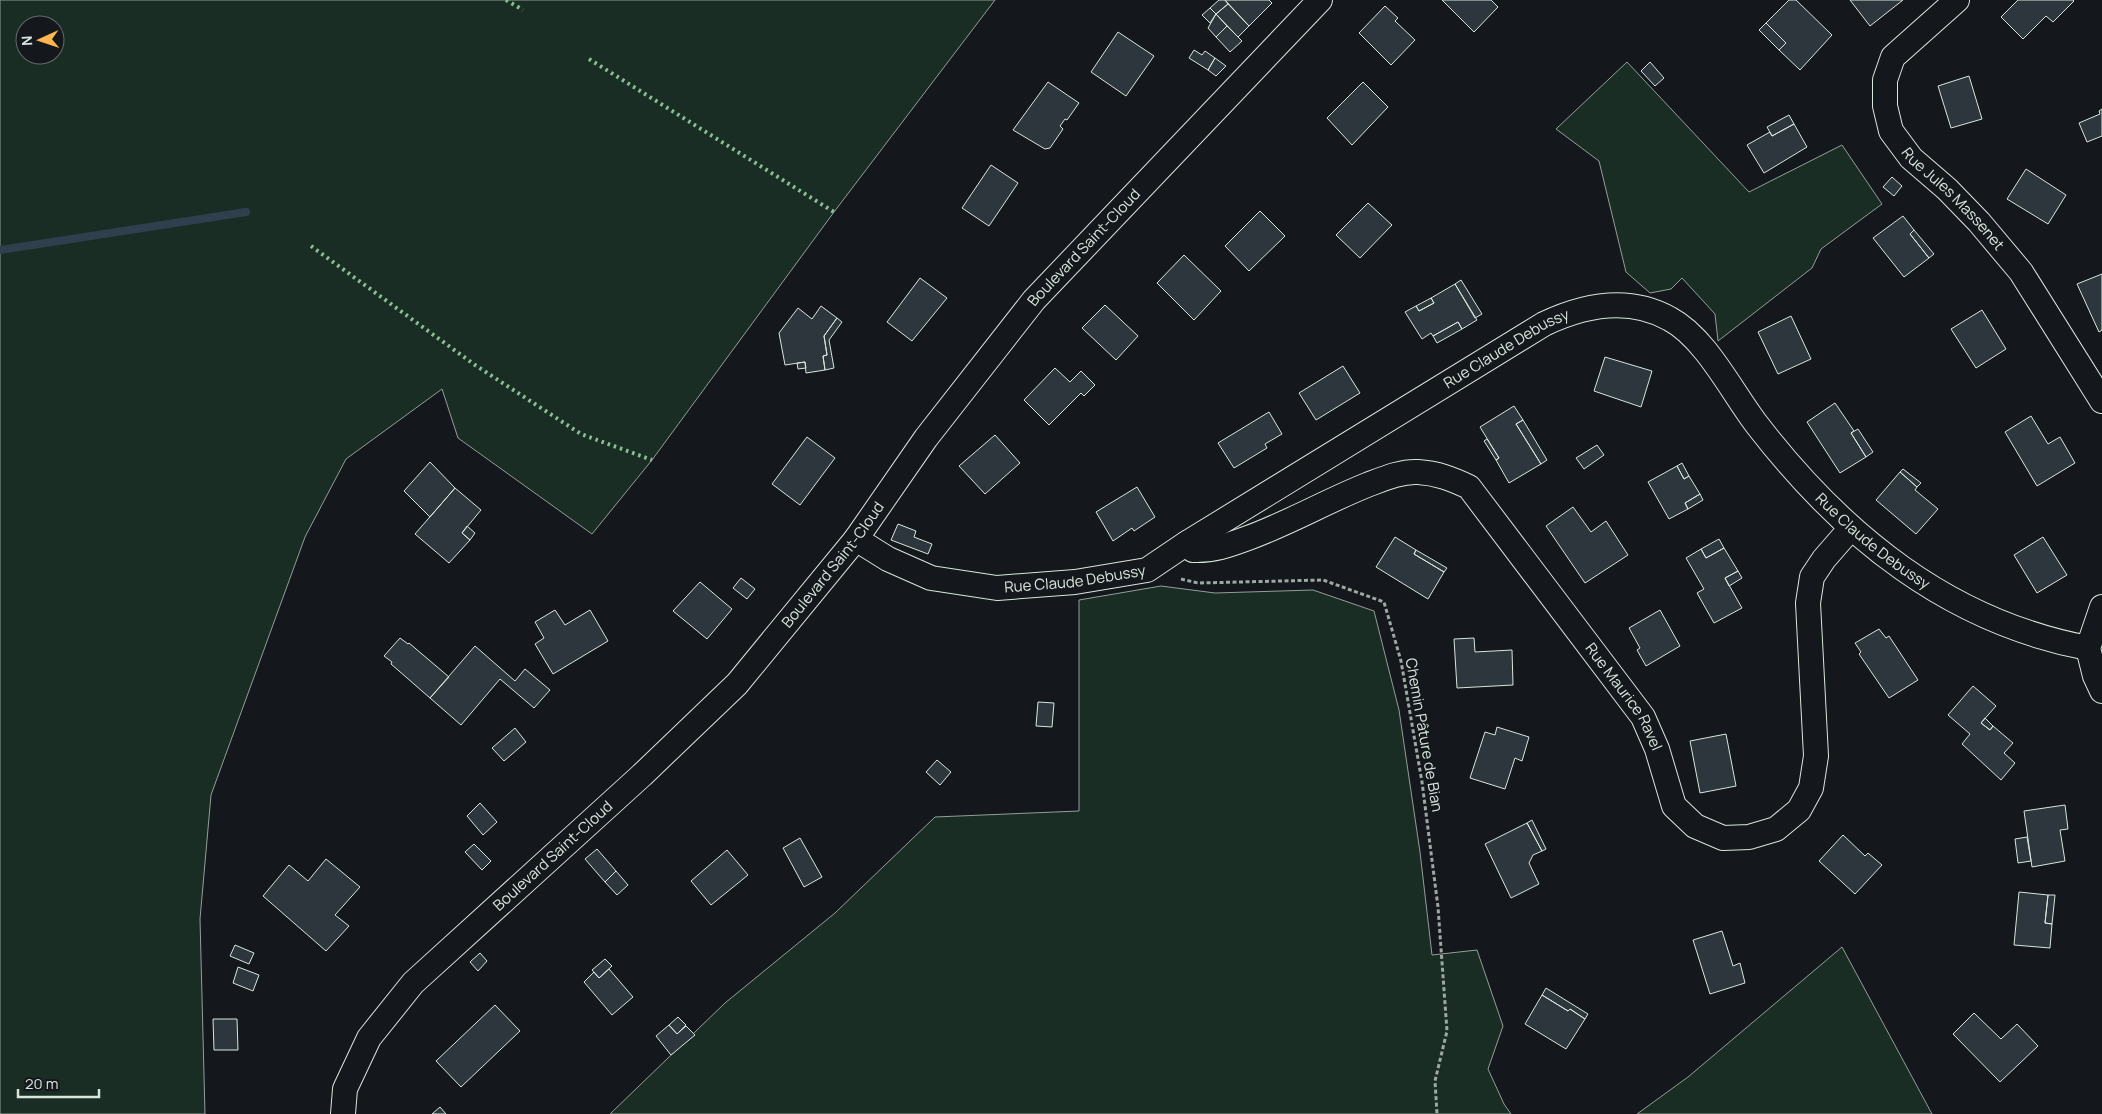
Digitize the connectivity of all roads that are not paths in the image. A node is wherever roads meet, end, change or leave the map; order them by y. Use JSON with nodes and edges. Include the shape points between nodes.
{"nodes":[{"id":1,"x":1320,"y":0,"type":"edge"},
{"id":2,"x":1957,"y":0,"type":"edge"},
{"id":3,"x":2102,"y":401,"type":"edge"},
{"id":4,"x":1851,"y":528,"type":"junction"},
{"id":5,"x":856,"y":540,"type":"junction"},
{"id":6,"x":1187,"y":543,"type":"junction"},
{"id":7,"x":2102,"y":607,"type":"edge"},
{"id":8,"x":2088,"y":648,"type":"junction"},
{"id":9,"x":2102,"y":691,"type":"edge"},
{"id":10,"x":343,"y":1114,"type":"edge"}],
"edges":[{"from":1,"to":5,"type":"street","name":"Boulevard Saint-Cloud","via":[[1034,300],[926,438]]},
{"from":2,"to":3,"type":"street","name":"Rue Jules Massenet","via":[[1893,58],[1885,80],[1885,106],[1891,130],[1911,158],[1979,222],[2021,272]]},
{"from":4,"to":6,"type":"street","name":"Rue Claude Debussy","via":[[1780,455],[1697,340],[1670,319],[1639,307],[1599,305],[1568,313],[1544,324]]},
{"from":4,"to":6,"type":"street","name":"Rue Maurice Ravel","via":[[1812,576],[1808,603],[1816,756],[1811,788],[1799,810],[1776,829],[1749,837],[1723,838],[1695,826],[1674,806],[1657,748],[1643,717],[1469,487],[1446,476],[1416,472],[1391,476],[1220,548],[1193,550]]},
{"from":4,"to":8,"type":"street","name":"Rue Claude Debussy","via":[[1936,591],[1981,615],[2028,633]]},
{"from":5,"to":6,"type":"street","name":"Rue Claude Debussy","via":[[888,559],[932,578],[997,588],[1075,582],[1147,570]]},
{"from":5,"to":10,"type":"street","name":"Boulevard Saint-Cloud","via":[[737,684],[635,782],[413,983],[369,1038],[345,1089]]},
{"from":7,"to":8,"type":"street"},
{"from":8,"to":9,"type":"street"}]}
